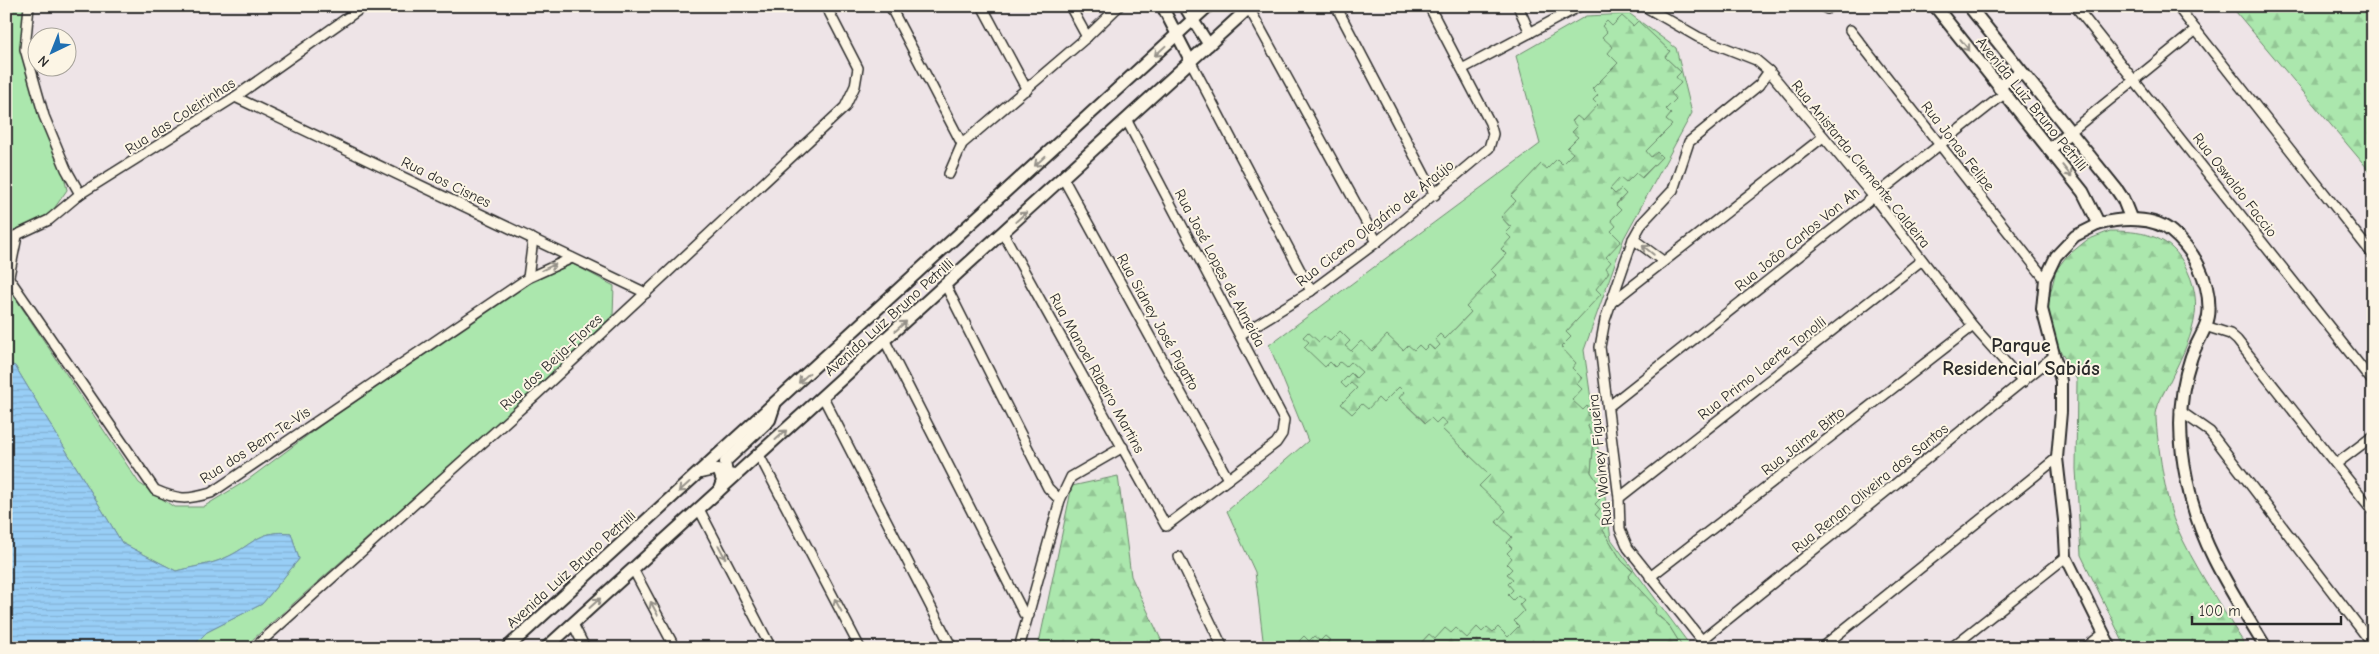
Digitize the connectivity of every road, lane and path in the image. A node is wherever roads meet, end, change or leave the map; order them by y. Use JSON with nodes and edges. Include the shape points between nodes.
{"nodes":[{"id":1,"x":29,"y":6,"type":"edge"},
{"id":2,"x":364,"y":6,"type":"edge"},
{"id":3,"x":826,"y":6,"type":"edge"},
{"id":4,"x":890,"y":6,"type":"edge"},
{"id":5,"x":982,"y":6,"type":"edge"},
{"id":6,"x":1070,"y":6,"type":"edge"},
{"id":7,"x":1119,"y":6,"type":"edge"},
{"id":8,"x":1162,"y":6,"type":"edge"},
{"id":9,"x":1184,"y":6,"type":"edge"},
{"id":10,"x":1208,"y":6,"type":"edge"},
{"id":11,"x":1336,"y":6,"type":"edge"},
{"id":12,"x":1429,"y":6,"type":"edge"},
{"id":13,"x":1518,"y":6,"type":"edge"},
{"id":14,"x":1580,"y":6,"type":"edge"},
{"id":15,"x":1644,"y":6,"type":"edge"},
{"id":16,"x":1935,"y":6,"type":"edge"},
{"id":17,"x":1969,"y":6,"type":"edge"},
{"id":18,"x":2075,"y":6,"type":"edge"},
{"id":19,"x":2177,"y":6,"type":"edge"},
{"id":20,"x":1250,"y":7,"type":"edge"},
{"id":21,"x":1192,"y":21,"type":"junction"},
{"id":22,"x":1850,"y":30,"type":"dead end"},
{"id":23,"x":2196,"y":30,"type":"junction"},
{"id":24,"x":1530,"y":33,"type":"junction"},
{"id":25,"x":1178,"y":34,"type":"junction"},
{"id":26,"x":1087,"y":38,"type":"junction"},
{"id":27,"x":1210,"y":45,"type":"junction"},
{"id":28,"x":1191,"y":62,"type":"junction"},
{"id":29,"x":1462,"y":69,"type":"junction"},
{"id":30,"x":1769,"y":71,"type":"junction"},
{"id":31,"x":2022,"y":73,"type":"junction"},
{"id":32,"x":2134,"y":80,"type":"junction"},
{"id":33,"x":1027,"y":90,"type":"junction"},
{"id":34,"x":2002,"y":91,"type":"junction"},
{"id":35,"x":235,"y":97,"type":"junction"},
{"id":36,"x":1127,"y":121,"type":"junction"},
{"id":37,"x":2070,"y":132,"type":"junction"},
{"id":38,"x":1824,"y":137,"type":"junction"},
{"id":39,"x":962,"y":144,"type":"junction"},
{"id":40,"x":1938,"y":144,"type":"junction"},
{"id":41,"x":2049,"y":150,"type":"junction"},
{"id":42,"x":949,"y":174,"type":"dead end"},
{"id":43,"x":1063,"y":178,"type":"junction"},
{"id":44,"x":80,"y":194,"type":"junction"},
{"id":45,"x":1435,"y":195,"type":"junction"},
{"id":46,"x":1873,"y":196,"type":"junction"},
{"id":47,"x":2131,"y":219,"type":"junction"},
{"id":48,"x":2100,"y":224,"type":"junction"},
{"id":49,"x":1003,"y":233,"type":"junction"},
{"id":50,"x":17,"y":236,"type":"junction"},
{"id":51,"x":1633,"y":238,"type":"junction"},
{"id":52,"x":533,"y":239,"type":"junction"},
{"id":53,"x":6,"y":240,"type":"edge"},
{"id":54,"x":1377,"y":242,"type":"junction"},
{"id":55,"x":2373,"y":255,"type":"edge"},
{"id":56,"x":572,"y":258,"type":"junction"},
{"id":57,"x":1922,"y":260,"type":"junction"},
{"id":58,"x":1663,"y":261,"type":"junction"},
{"id":59,"x":8,"y":275,"type":"edge"},
{"id":60,"x":528,"y":278,"type":"junction"},
{"id":61,"x":2045,"y":279,"type":"junction"},
{"id":62,"x":946,"y":286,"type":"junction"},
{"id":63,"x":1311,"y":291,"type":"junction"},
{"id":64,"x":646,"y":293,"type":"junction"},
{"id":65,"x":1612,"y":302,"type":"junction"},
{"id":66,"x":1974,"y":326,"type":"junction"},
{"id":67,"x":2206,"y":326,"type":"junction"},
{"id":68,"x":1240,"y":335,"type":"junction"},
{"id":69,"x":885,"y":341,"type":"junction"},
{"id":70,"x":2054,"y":356,"type":"junction"},
{"id":71,"x":2023,"y":382,"type":"junction"},
{"id":72,"x":2373,"y":382,"type":"edge"},
{"id":73,"x":823,"y":397,"type":"junction"},
{"id":74,"x":775,"y":405,"type":"junction"},
{"id":75,"x":1608,"y":407,"type":"junction"},
{"id":76,"x":2180,"y":411,"type":"junction"},
{"id":77,"x":2373,"y":436,"type":"edge"},
{"id":78,"x":1122,"y":447,"type":"junction"},
{"id":79,"x":759,"y":455,"type":"junction"},
{"id":80,"x":2057,"y":458,"type":"junction"},
{"id":81,"x":2336,"y":464,"type":"junction"},
{"id":82,"x":700,"y":473,"type":"junction"},
{"id":83,"x":736,"y":476,"type":"junction"},
{"id":84,"x":1228,"y":479,"type":"junction"},
{"id":85,"x":718,"y":492,"type":"junction"},
{"id":86,"x":1620,"y":498,"type":"junction"},
{"id":87,"x":1060,"y":500,"type":"junction"},
{"id":88,"x":699,"y":509,"type":"junction"},
{"id":89,"x":2373,"y":511,"type":"edge"},
{"id":90,"x":1179,"y":557,"type":"dead end"},
{"id":91,"x":2066,"y":557,"type":"junction"},
{"id":92,"x":633,"y":569,"type":"junction"},
{"id":93,"x":1650,"y":577,"type":"junction"},
{"id":94,"x":1029,"y":615,"type":"junction"},
{"id":95,"x":572,"y":624,"type":"junction"},
{"id":96,"x":2103,"y":634,"type":"junction"},
{"id":97,"x":1705,"y":644,"type":"edge"},
{"id":98,"x":2373,"y":645,"type":"edge"},
{"id":99,"x":254,"y":648,"type":"edge"},
{"id":100,"x":507,"y":648,"type":"edge"},
{"id":101,"x":546,"y":648,"type":"edge"},
{"id":102,"x":585,"y":648,"type":"edge"},
{"id":103,"x":675,"y":648,"type":"edge"},
{"id":104,"x":772,"y":648,"type":"edge"},
{"id":105,"x":860,"y":648,"type":"edge"},
{"id":106,"x":952,"y":648,"type":"edge"},
{"id":107,"x":1019,"y":648,"type":"edge"},
{"id":108,"x":1223,"y":648,"type":"edge"},
{"id":109,"x":1821,"y":648,"type":"edge"},
{"id":110,"x":1950,"y":648,"type":"edge"},
{"id":111,"x":2085,"y":648,"type":"edge"},
{"id":112,"x":2111,"y":648,"type":"edge"},
{"id":113,"x":2266,"y":648,"type":"edge"}],
"edges":[{"from":1,"to":44,"type":"street","via":[[25,49],[44,116]]},
{"from":2,"to":35,"type":"street","name":"Rua das Coleirinhas"},
{"from":3,"to":64,"type":"street","name":"Rua dos Beija-Flores","via":[[858,68],[855,86],[845,107]]},
{"from":4,"to":39,"type":"street"},
{"from":5,"to":33,"type":"street"},
{"from":6,"to":26,"type":"street"},
{"from":7,"to":26,"type":"street"},
{"from":8,"to":25,"type":"street"},
{"from":9,"to":21,"type":"street"},
{"from":10,"to":21,"type":"main road","name":"Avenida Luiz Bruno Petrilli"},
{"from":11,"to":45,"type":"street"},
{"from":12,"to":29,"type":"street"},
{"from":13,"to":24,"type":"street"},
{"from":14,"to":24,"type":"street"},
{"from":15,"to":30,"type":"street","name":"Rua Anistarda Clemente Caldeira","via":[[1698,38],[1756,60]]},
{"from":16,"to":34,"type":"main road","name":"Avenida Luiz Bruno Petrilli","one_way":true},
{"from":17,"to":31,"type":"main road","name":"Avenida Luiz Bruno Petrilli"},
{"from":18,"to":32,"type":"street","name":"Rua Oswaldo Faccio"},
{"from":19,"to":23,"type":"street"},
{"from":20,"to":27,"type":"main road","name":"Avenida Luiz Bruno Petrilli"},
{"from":20,"to":54,"type":"street"},
{"from":21,"to":25,"type":"main road","name":"Avenida Luiz Bruno Petrilli"},
{"from":21,"to":27,"type":"street"},
{"from":22,"to":40,"type":"street","name":"Rua Jonas Felipe"},
{"from":23,"to":32,"type":"street"},
{"from":23,"to":55,"type":"street"},
{"from":24,"to":29,"type":"street"},
{"from":25,"to":28,"type":"street"},
{"from":25,"to":74,"type":"main road","name":"Avenida Luiz Bruno Petrilli","one_way":true},
{"from":26,"to":33,"type":"street"},
{"from":27,"to":28,"type":"main road","name":"Avenida Luiz Bruno Petrilli"},
{"from":28,"to":36,"type":"main road","name":"Avenida Luiz Bruno Petrilli"},
{"from":28,"to":63,"type":"street"},
{"from":29,"to":45,"type":"street","name":"Rua Cicero Olegário de Araújo","via":[[1490,124],[1493,139],[1486,152]]},
{"from":30,"to":38,"type":"street","name":"Rua Anistarda Clemente Caldeira"},
{"from":30,"to":51,"type":"street","name":"Rua Wolney Figueira","via":[[1759,85],[1689,142],[1673,190],[1642,223]]},
{"from":31,"to":34,"type":"main road","via":[[2008,79]]},
{"from":31,"to":37,"type":"main road","name":"Avenida Luiz Bruno Petrilli"},
{"from":32,"to":37,"type":"street"},
{"from":32,"to":72,"type":"street","name":"Rua Oswaldo Faccio"},
{"from":33,"to":39,"type":"street"},
{"from":34,"to":40,"type":"street","name":"Rua João Carlos Von Ah"},
{"from":34,"to":41,"type":"main road","name":"Avenida Luiz Bruno Petrilli"},
{"from":35,"to":44,"type":"street","name":"Rua das Coleirinhas"},
{"from":35,"to":52,"type":"street","name":"Rua dos Cisnes"},
{"from":36,"to":43,"type":"main road","name":"Avenida Luiz Bruno Petrilli"},
{"from":36,"to":68,"type":"street","name":"Rua José Lopes de Almeida"},
{"from":37,"to":41,"type":"main road"},
{"from":37,"to":47,"type":"main road","name":"Avenida Luiz Bruno Petrilli","via":[[2124,199]]},
{"from":38,"to":46,"type":"street","name":"Rua Anistarda Clemente Caldeira"},
{"from":38,"to":58,"type":"street"},
{"from":39,"to":42,"type":"street"},
{"from":40,"to":46,"type":"street","name":"Rua João Carlos Von Ah"},
{"from":40,"to":61,"type":"street","name":"Rua Jonas Felipe"},
{"from":41,"to":48,"type":"main road","name":"Avenida Luiz Bruno Petrilli","one_way":true,"via":[[2083,192]]},
{"from":49,"to":43,"type":"main road","name":"Avenida Luiz Bruno Petrilli","one_way":true},
{"from":43,"to":84,"type":"street","name":"Rua Sidney José Pigatto"},
{"from":44,"to":50,"type":"street","name":"Rua das Coleirinhas","via":[[49,220]]},
{"from":45,"to":54,"type":"street","name":"Rua Cicero Olegário de Araújo"},
{"from":46,"to":57,"type":"street","name":"Rua Anistarda Clemente Caldeira"},
{"from":46,"to":75,"type":"street","name":"Rua João Carlos Von Ah"},
{"from":47,"to":48,"type":"main road","via":[[2115,219]]},
{"from":47,"to":67,"type":"main road","via":[[2172,231],[2198,265],[2207,288],[2210,310]]},
{"from":48,"to":61,"type":"street","via":[[2064,245]]},
{"from":49,"to":62,"type":"main road","name":"Avenida Luiz Bruno Petrilli"},
{"from":49,"to":78,"type":"street","name":"Rua Manoel Ribeiro Martins"},
{"from":50,"to":53,"type":"street","name":"Rua das Coleirinhas"},
{"from":50,"to":59,"type":"street","name":"Rua dos Bem-Te-Vis"},
{"from":58,"to":51,"type":"street","one_way":true},
{"from":51,"to":65,"type":"street","name":"Rua Wolney Figueira"},
{"from":52,"to":56,"type":"street","name":"Rua dos Cisnes"},
{"from":52,"to":60,"type":"street"},
{"from":54,"to":63,"type":"street","name":"Rua Cicero Olegário de Araújo"},
{"from":60,"to":56,"type":"street","name":"Rua dos Bem-Te-Vis","one_way":true},
{"from":56,"to":64,"type":"street","name":"Rua dos Cisnes"},
{"from":57,"to":66,"type":"street","name":"Rua Anistarda Clemente Caldeira"},
{"from":57,"to":86,"type":"street","name":"Rua Primo Laerte Tonolli"},
{"from":58,"to":65,"type":"street"},
{"from":59,"to":60,"type":"street","name":"Rua dos Bem-Te-Vis","via":[[155,490],[173,498],[190,499],[210,493]]},
{"from":61,"to":70,"type":"street","via":[[2042,309]]},
{"from":69,"to":62,"type":"main road","name":"Avenida Luiz Bruno Petrilli","one_way":true},
{"from":62,"to":87,"type":"street","via":[[1048,488]]},
{"from":63,"to":68,"type":"street","name":"Rua Cicero Olegário de Araújo"},
{"from":64,"to":99,"type":"street","name":"Rua dos Beija-Flores"},
{"from":65,"to":75,"type":"street","name":"Rua Wolney Figueira","via":[[1600,337]]},
{"from":66,"to":71,"type":"street","name":"Rua Anistarda Clemente Caldeira"},
{"from":66,"to":93,"type":"street","name":"Rua Jaime Bitto"},
{"from":67,"to":76,"type":"main road","via":[[2187,372]]},
{"from":67,"to":81,"type":"street","via":[[2230,334],[2236,340]]},
{"from":68,"to":84,"type":"street","name":"Rua José Lopes de Almeida","via":[[1284,420],[1276,443]]},
{"from":69,"to":73,"type":"main road","name":"Avenida Luiz Bruno Petrilli"},
{"from":69,"to":94,"type":"street","via":[[1024,614]]},
{"from":70,"to":71,"type":"street","name":"Rua Renan Oliveira dos Santos"},
{"from":70,"to":80,"type":"street","via":[[2061,381]]},
{"from":71,"to":97,"type":"street","name":"Rua Renan Oliveira dos Santos"},
{"from":79,"to":73,"type":"main road","name":"Avenida Luiz Bruno Petrilli","one_way":true},
{"from":73,"to":106,"type":"street"},
{"from":74,"to":82,"type":"main road","name":"Avenida Luiz Bruno Petrilli"},
{"from":74,"to":83,"type":"street","via":[[770,420],[725,462],[727,473]]},
{"from":75,"to":86,"type":"street","name":"Rua Wolney Figueira"},
{"from":76,"to":98,"type":"street","via":[[2210,432]]},
{"from":76,"to":113,"type":"main road","via":[[2180,441],[2196,520],[2217,568]]},
{"from":77,"to":81,"type":"street"},
{"from":78,"to":84,"type":"street","name":"Rua Manoel Ribeiro Martins","via":[[1166,526]]},
{"from":78,"to":87,"type":"street","via":[[1071,477]]},
{"from":79,"to":83,"type":"main road","name":"Avenida Luiz Bruno Petrilli"},
{"from":105,"to":79,"type":"street","one_way":true},
{"from":80,"to":91,"type":"street"},
{"from":80,"to":109,"type":"street"},
{"from":81,"to":89,"type":"street"},
{"from":82,"to":85,"type":"street","via":[[718,469],[722,481]]},
{"from":82,"to":100,"type":"main road","name":"Avenida Luiz Bruno Petrilli","one_way":true},
{"from":83,"to":85,"type":"main road","name":"Avenida Luiz Bruno Petrilli"},
{"from":85,"to":88,"type":"main road","name":"Avenida Luiz Bruno Petrilli"},
{"from":86,"to":93,"type":"street","name":"Rua Wolney Figueira","via":[[1620,529],[1628,548]]},
{"from":87,"to":94,"type":"street"},
{"from":88,"to":92,"type":"main road","name":"Avenida Luiz Bruno Petrilli"},
{"from":88,"to":104,"type":"street","one_way":true},
{"from":90,"to":108,"type":"street"},
{"from":91,"to":96,"type":"street"},
{"from":91,"to":110,"type":"street"},
{"from":95,"to":92,"type":"main road","name":"Avenida Luiz Bruno Petrilli","one_way":true},
{"from":103,"to":92,"type":"street","one_way":true},
{"from":93,"to":97,"type":"street","name":"Rua Wolney Figueira"},
{"from":94,"to":107,"type":"street"},
{"from":95,"to":101,"type":"main road","name":"Avenida Luiz Bruno Petrilli"},
{"from":95,"to":102,"type":"street"},
{"from":96,"to":111,"type":"street"},
{"from":96,"to":112,"type":"street"}]}
